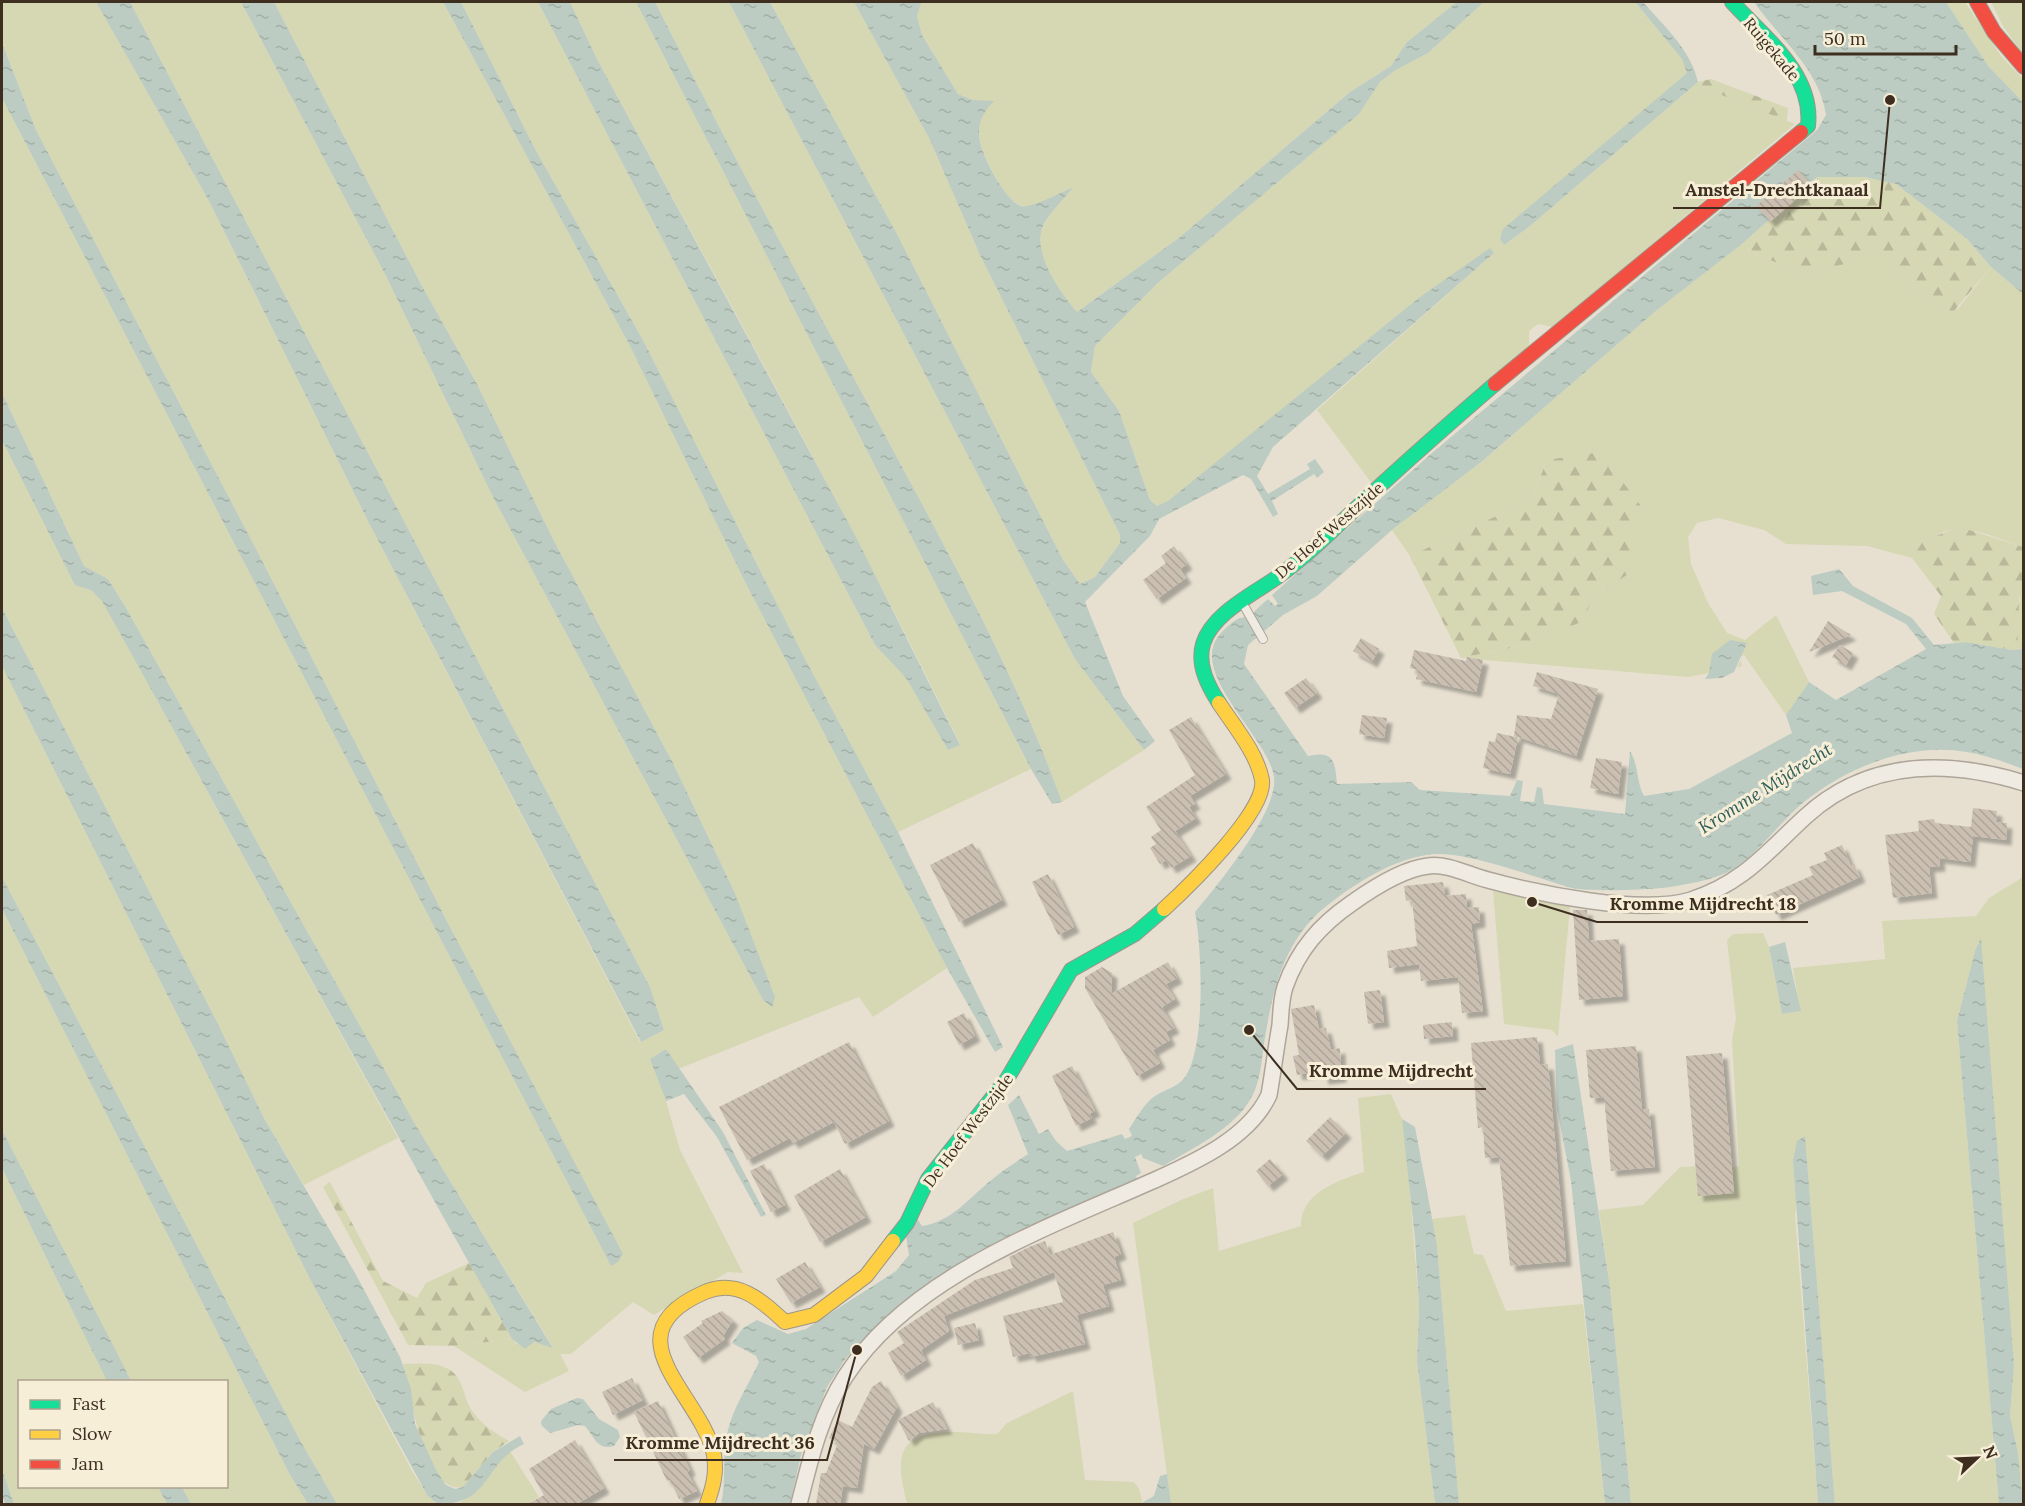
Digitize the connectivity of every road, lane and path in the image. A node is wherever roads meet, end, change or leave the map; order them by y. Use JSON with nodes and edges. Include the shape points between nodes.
{"nodes":[{"id":1,"x":1732,"y":2,"type":"edge"},
{"id":2,"x":1977,"y":2,"type":"edge"},
{"id":3,"x":2024,"y":67,"type":"edge"},
{"id":4,"x":1809,"y":99,"type":"joint"},
{"id":5,"x":1245,"y":609,"type":"junction"},
{"id":6,"x":1263,"y":639,"type":"dead end"},
{"id":7,"x":2024,"y":783,"type":"edge"},
{"id":8,"x":707,"y":1504,"type":"edge"},
{"id":9,"x":799,"y":1504,"type":"edge"}],
"edges":[{"from":1,"to":4,"type":"street","name":"Ruigekade","via":[[1791,68]]},
{"from":2,"to":3,"type":"street","via":[[1994,32]]},
{"from":4,"to":5,"type":"street","name":"De Hoef Westzijde","via":[[1808,126],[1545,341],[1425,444]]},
{"from":5,"to":6,"type":"lane"},
{"from":5,"to":8,"type":"street","name":"De Hoef Westzijde","via":[[1212,627],[1203,644],[1202,663],[1207,684],[1252,755],[1262,780],[1261,794],[1248,817],[1196,881],[1135,934],[1071,970],[1008,1079],[928,1179],[907,1223],[866,1276],[814,1315],[785,1322],[755,1295],[732,1285],[711,1288],[665,1321],[659,1334],[670,1378],[702,1424],[715,1455],[715,1479]]},
{"from":7,"to":9,"type":"street","via":[[1980,771],[1915,767],[1857,782],[1807,815],[1736,881],[1683,902],[1588,900],[1533,892],[1430,865],[1411,870],[1362,896],[1320,927],[1292,970],[1284,990],[1272,1078],[1262,1110],[1190,1164],[1033,1234],[941,1284],[895,1317],[845,1377],[816,1437]]}]}
